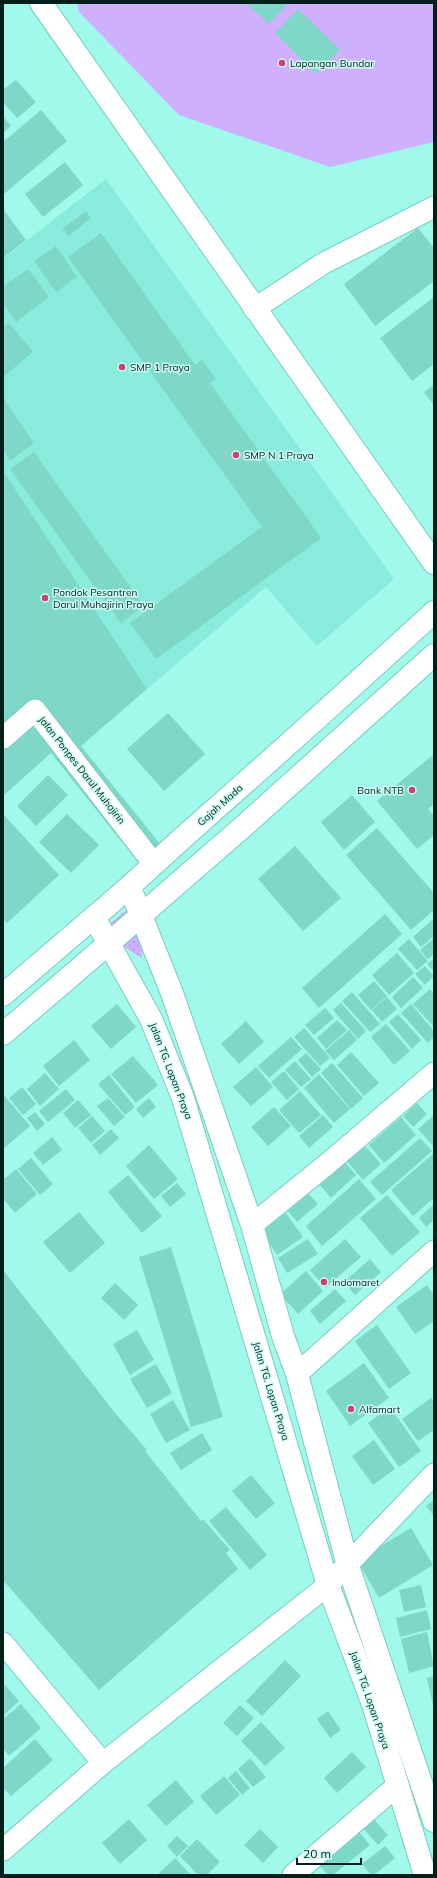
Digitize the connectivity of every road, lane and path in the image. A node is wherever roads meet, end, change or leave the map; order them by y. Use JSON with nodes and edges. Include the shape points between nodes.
{"nodes":[{"id":1,"x":41,"y":3,"type":"edge"},
{"id":2,"x":434,"y":207,"type":"edge"},
{"id":3,"x":254,"y":309,"type":"junction"},
{"id":4,"x":434,"y":563,"type":"edge"},
{"id":5,"x":434,"y":612,"type":"edge"},
{"id":6,"x":434,"y":655,"type":"edge"},
{"id":7,"x":3,"y":738,"type":"edge"},
{"id":8,"x":154,"y":864,"type":"junction"},
{"id":9,"x":130,"y":888,"type":"junction"},
{"id":10,"x":141,"y":916,"type":"junction"},
{"id":11,"x":94,"y":917,"type":"junction"},
{"id":12,"x":108,"y":944,"type":"junction"},
{"id":13,"x":3,"y":995,"type":"edge"},
{"id":14,"x":3,"y":1034,"type":"edge"},
{"id":15,"x":434,"y":1073,"type":"edge"},
{"id":16,"x":252,"y":1225,"type":"junction"},
{"id":17,"x":434,"y":1251,"type":"edge"},
{"id":18,"x":297,"y":1374,"type":"junction"},
{"id":19,"x":434,"y":1474,"type":"edge"},
{"id":20,"x":348,"y":1566,"type":"junction"},
{"id":21,"x":328,"y":1585,"type":"junction"},
{"id":22,"x":3,"y":1643,"type":"edge"},
{"id":23,"x":103,"y":1763,"type":"junction"},
{"id":24,"x":398,"y":1785,"type":"junction"},
{"id":25,"x":434,"y":1821,"type":"edge"},
{"id":26,"x":3,"y":1850,"type":"edge"},
{"id":27,"x":293,"y":1875,"type":"edge"},
{"id":28,"x":425,"y":1875,"type":"edge"}],
"edges":[{"from":1,"to":3,"type":"main road"},
{"from":2,"to":3,"type":"street","via":[[324,263]]},
{"from":3,"to":4,"type":"main road"},
{"from":5,"to":8,"type":"main road","name":"Gajah Mada"},
{"from":6,"to":10,"type":"main road"},
{"from":7,"to":8,"type":"street","name":"Jalan Ponpes Darul Muhajirin","via":[[35,710]]},
{"from":8,"to":9,"type":"main road","name":"Gajah Mada"},
{"from":9,"to":10,"type":"main road"},
{"from":9,"to":11,"type":"main road","name":"Gajah Mada"},
{"from":10,"to":12,"type":"main road"},
{"from":10,"to":16,"type":"main road","via":[[172,993]]},
{"from":11,"to":12,"type":"main road","name":"Jalan TG. Lopan Praya"},
{"from":11,"to":13,"type":"main road","name":"Gajah Mada"},
{"from":12,"to":14,"type":"main road"},
{"from":12,"to":21,"type":"main road","name":"Jalan TG. Lopan Praya","via":[[151,1019],[183,1098]]},
{"from":15,"to":16,"type":"street"},
{"from":16,"to":18,"type":"main road","via":[[283,1336]]},
{"from":17,"to":18,"type":"street"},
{"from":18,"to":20,"type":"main road"},
{"from":19,"to":20,"type":"street"},
{"from":20,"to":21,"type":"street"},
{"from":20,"to":25,"type":"main road"},
{"from":21,"to":23,"type":"street"},
{"from":21,"to":24,"type":"main road","name":"Jalan TG. Lopan Praya","via":[[373,1704]]},
{"from":22,"to":23,"type":"street"},
{"from":23,"to":26,"type":"street"},
{"from":24,"to":27,"type":"street"},
{"from":24,"to":28,"type":"main road","name":"Jalan TG. Lopan Praya"}]}
